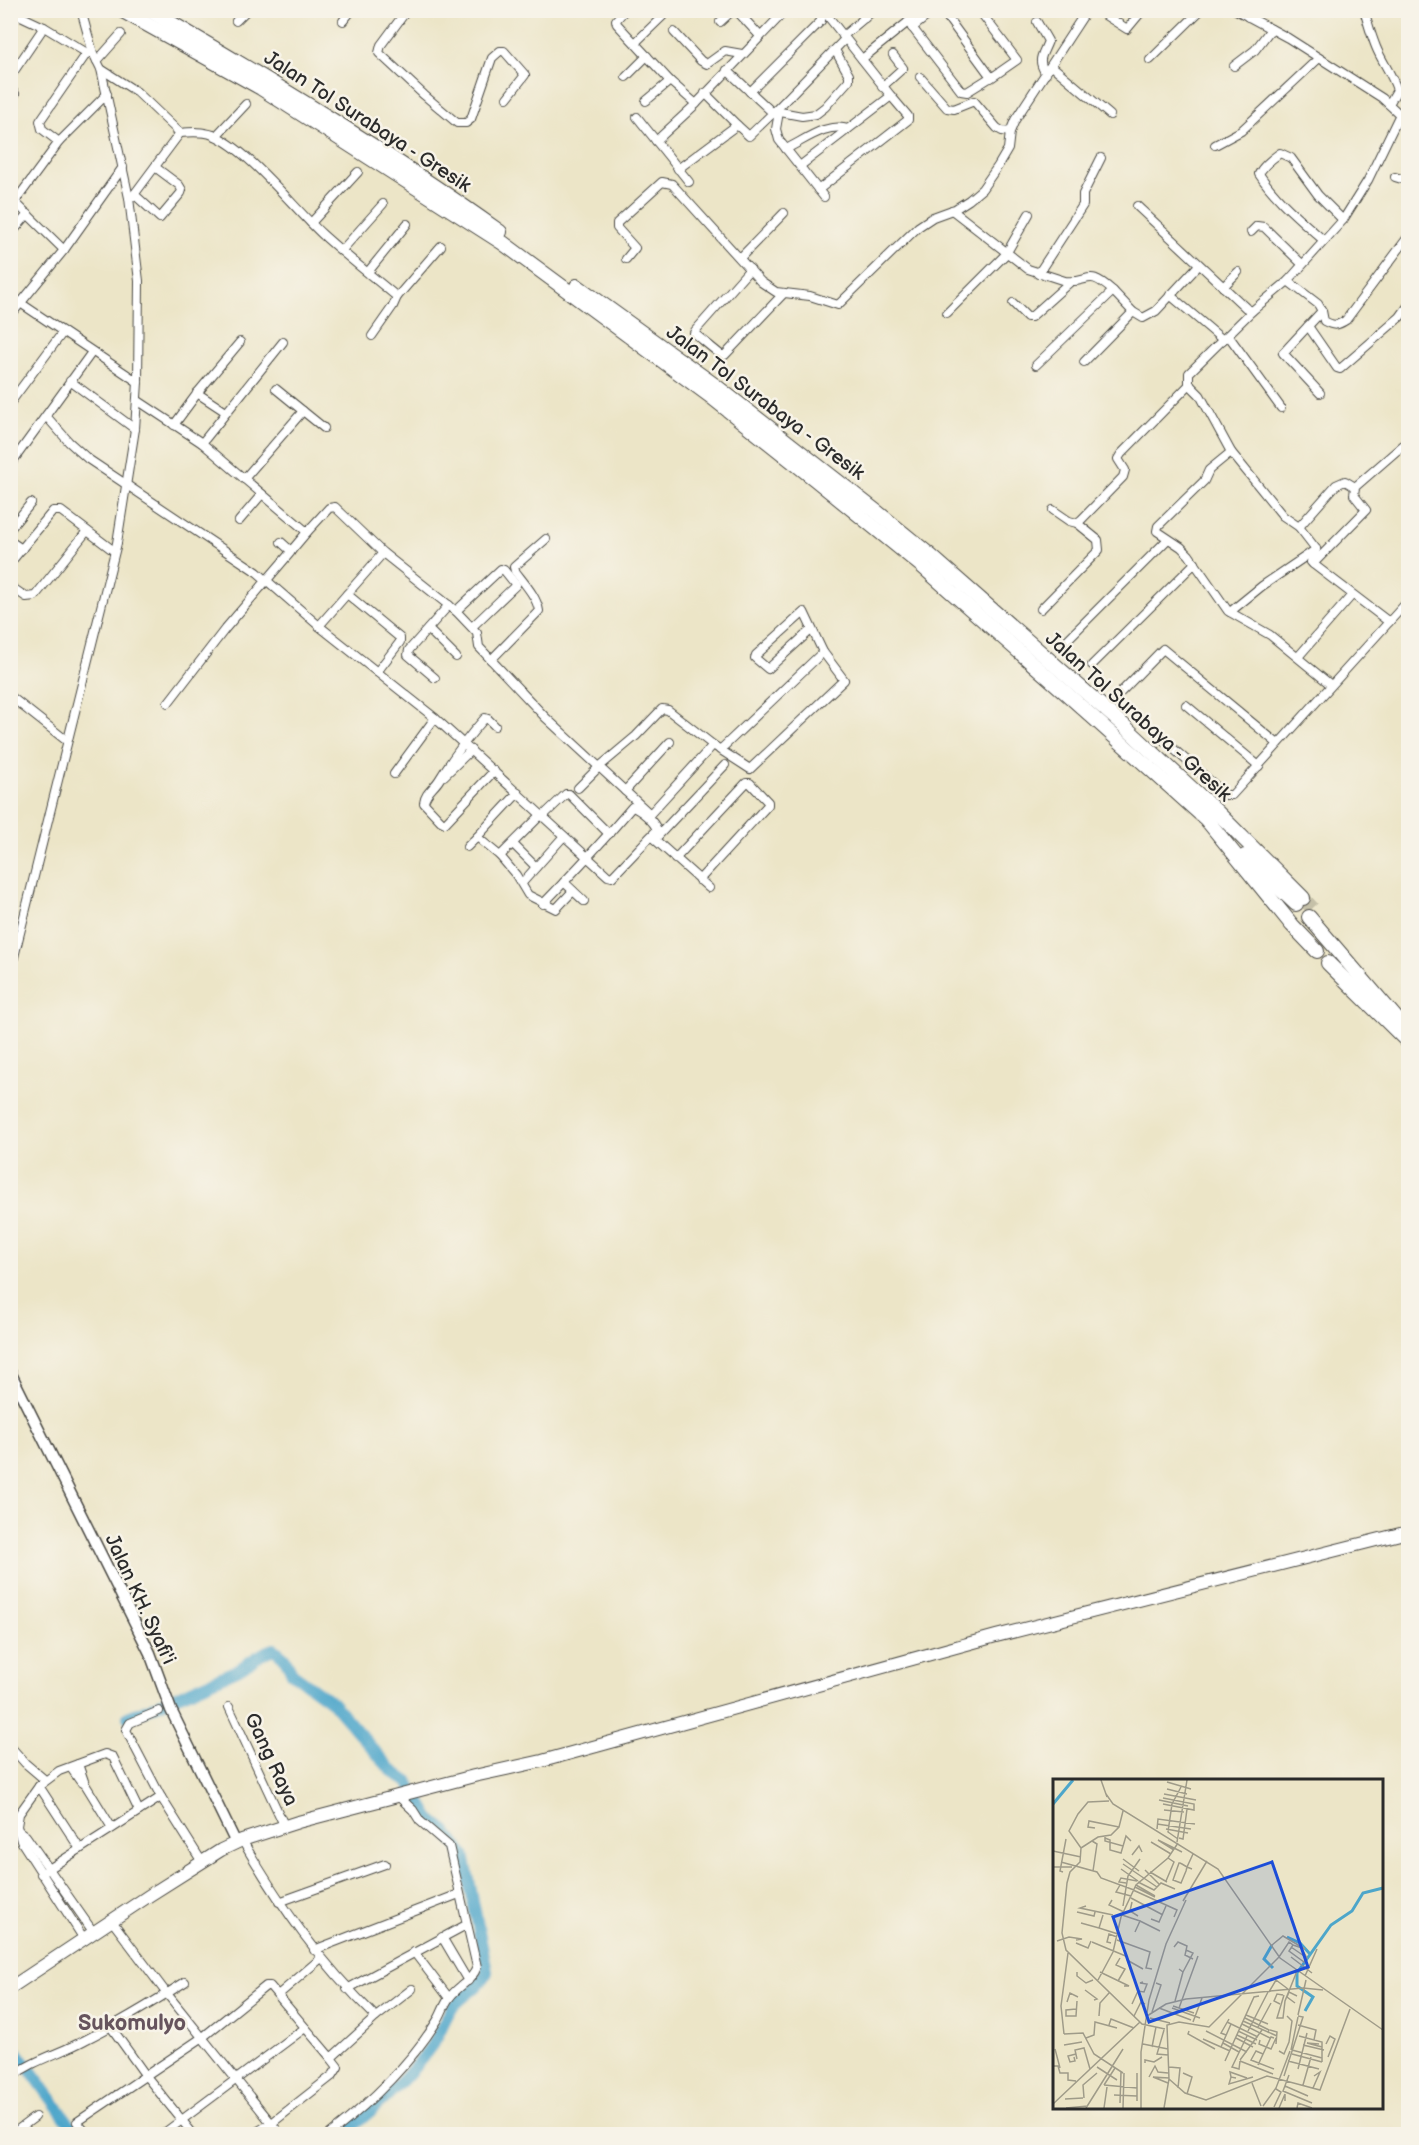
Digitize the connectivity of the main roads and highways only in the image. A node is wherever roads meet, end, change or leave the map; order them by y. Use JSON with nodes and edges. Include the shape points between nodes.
{"nodes":[{"id":1,"x":121,"y":10,"type":"edge"},
{"id":2,"x":149,"y":10,"type":"edge"},
{"id":3,"x":1206,"y":819,"type":"junction"},
{"id":4,"x":1317,"y":951,"type":"dead end"},
{"id":5,"x":1328,"y":963,"type":"dead end"},
{"id":6,"x":1408,"y":1021,"type":"edge"},
{"id":7,"x":1408,"y":1032,"type":"edge"},
{"id":8,"x":1408,"y":1042,"type":"edge"},
{"id":9,"x":10,"y":1372,"type":"edge"},
{"id":10,"x":1408,"y":1532,"type":"edge"},
{"id":11,"x":239,"y":1842,"type":"junction"},
{"id":12,"x":10,"y":1988,"type":"edge"}],
"edges":[{"from":1,"to":3,"type":"highway","name":"Jalan Tol Surabaya - Gresik","via":[[261,88],[503,243],[709,395],[922,566]]},
{"from":2,"to":3,"type":"highway","name":"Jalan Tol Surabaya - Gresik","via":[[263,76],[445,192],[717,387],[878,512],[1131,732],[1216,811],[1300,901]]},
{"from":3,"to":4,"type":"highway","name":"Jalan Tol Surabaya - Gresik"},
{"from":5,"to":8,"type":"highway"},
{"from":6,"to":7,"type":"highway","via":[[1312,913]]},
{"from":9,"to":11,"type":"main road","name":"Jalan KH. Syafi'i","via":[[150,1653],[171,1710]]},
{"from":10,"to":11,"type":"highway","via":[[996,1636],[543,1761],[284,1826]]},
{"from":11,"to":12,"type":"highway","via":[[202,1862]]}]}
